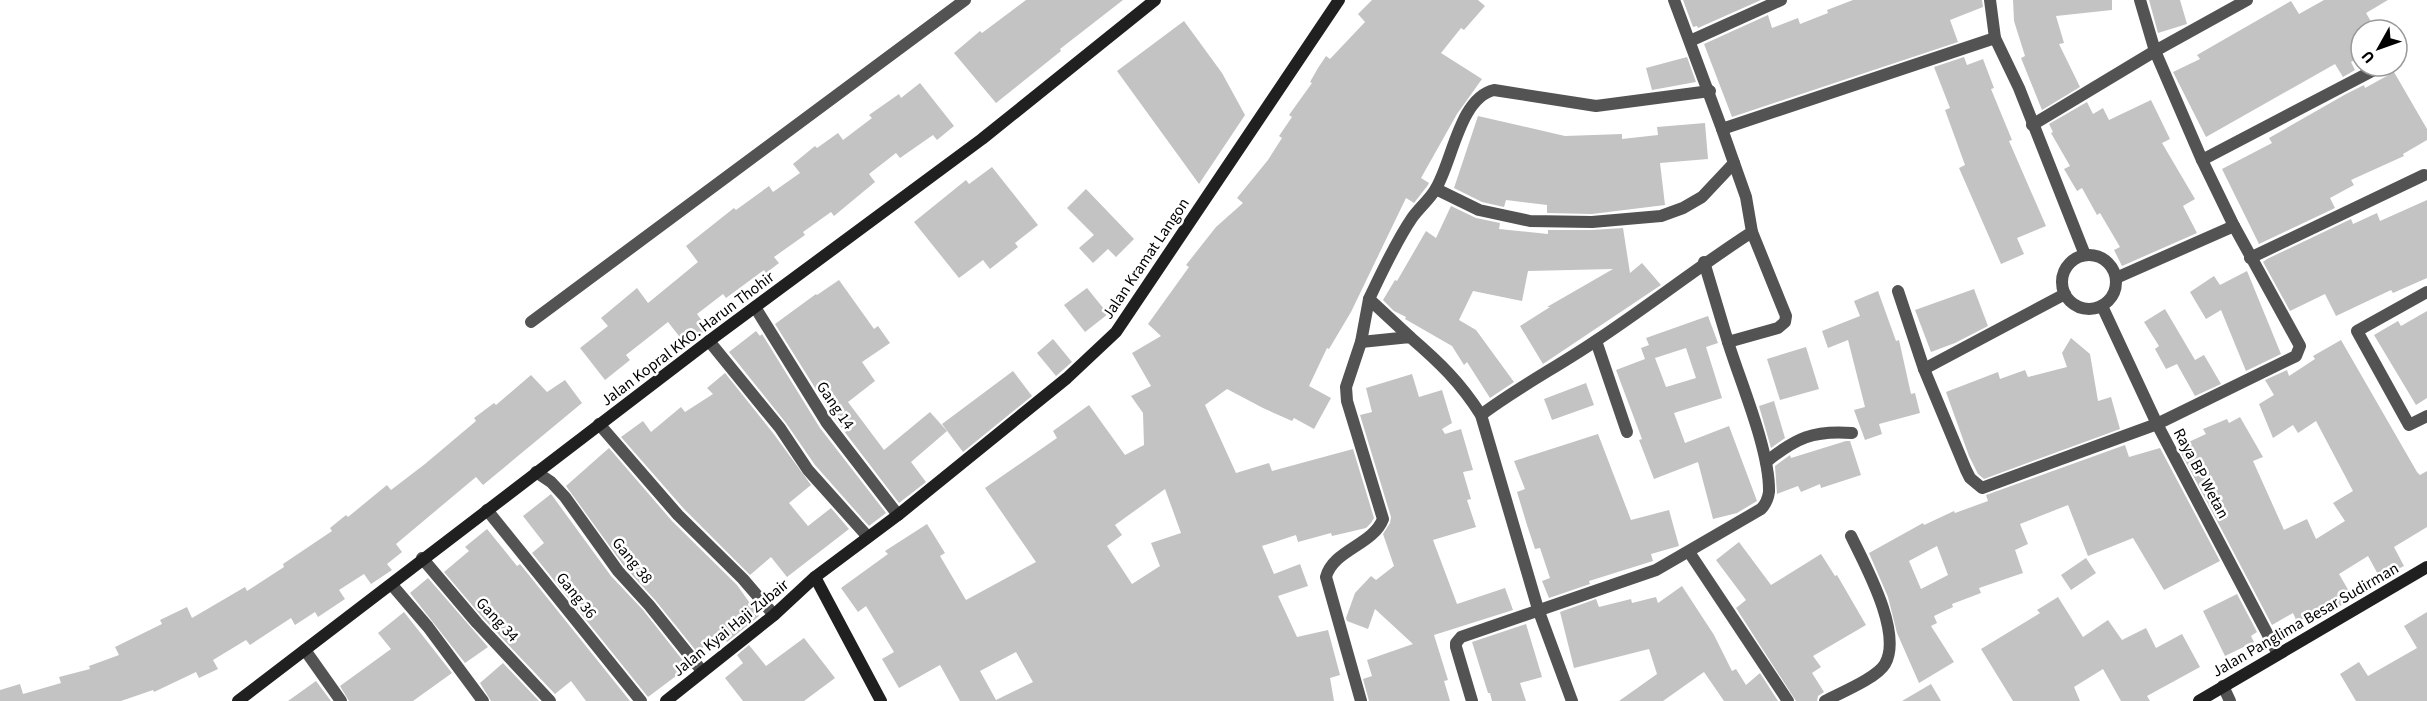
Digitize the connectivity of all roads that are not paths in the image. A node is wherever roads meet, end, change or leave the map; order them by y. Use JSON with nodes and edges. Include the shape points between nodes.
{"nodes":[{"id":1,"x":965,"y":0,"type":"edge"},
{"id":2,"x":1155,"y":0,"type":"edge"},
{"id":3,"x":1339,"y":0,"type":"edge"},
{"id":4,"x":1674,"y":0,"type":"edge"},
{"id":5,"x":1781,"y":0,"type":"edge"},
{"id":6,"x":1990,"y":0,"type":"edge"},
{"id":7,"x":2140,"y":0,"type":"edge"},
{"id":8,"x":2247,"y":0,"type":"edge"},
{"id":9,"x":1995,"y":38,"type":"junction"},
{"id":10,"x":1690,"y":41,"type":"junction"},
{"id":11,"x":2155,"y":51,"type":"junction"},
{"id":12,"x":2359,"y":78,"type":"edge"},
{"id":13,"x":1710,"y":91,"type":"junction"},
{"id":14,"x":2032,"y":125,"type":"junction"},
{"id":15,"x":1722,"y":129,"type":"junction"},
{"id":16,"x":2202,"y":160,"type":"junction"},
{"id":17,"x":1734,"y":163,"type":"junction"},
{"id":18,"x":2424,"y":175,"type":"dead end"},
{"id":19,"x":1436,"y":189,"type":"junction"},
{"id":20,"x":2234,"y":226,"type":"junction"},
{"id":21,"x":1752,"y":232,"type":"junction"},
{"id":22,"x":2085,"y":255,"type":"junction"},
{"id":23,"x":2250,"y":258,"type":"junction"},
{"id":24,"x":1704,"y":262,"type":"junction"},
{"id":25,"x":2116,"y":278,"type":"junction"},
{"id":26,"x":1898,"y":291,"type":"dead end"},
{"id":27,"x":2427,"y":292,"type":"edge"},
{"id":28,"x":2065,"y":294,"type":"junction"},
{"id":29,"x":1369,"y":299,"type":"junction"},
{"id":30,"x":2102,"y":306,"type":"junction"},
{"id":31,"x":755,"y":307,"type":"junction"},
{"id":32,"x":531,"y":322,"type":"dead end"},
{"id":33,"x":1410,"y":337,"type":"junction"},
{"id":34,"x":709,"y":341,"type":"junction"},
{"id":35,"x":1596,"y":341,"type":"junction"},
{"id":36,"x":1361,"y":342,"type":"junction"},
{"id":37,"x":1728,"y":342,"type":"junction"},
{"id":38,"x":1924,"y":369,"type":"junction"},
{"id":39,"x":1481,"y":415,"type":"junction"},
{"id":40,"x":2427,"y":416,"type":"edge"},
{"id":41,"x":599,"y":424,"type":"junction"},
{"id":42,"x":2157,"y":424,"type":"junction"},
{"id":43,"x":1627,"y":432,"type":"dead end"},
{"id":44,"x":1852,"y":433,"type":"dead end"},
{"id":45,"x":1766,"y":462,"type":"junction"},
{"id":46,"x":536,"y":472,"type":"junction"},
{"id":47,"x":487,"y":510,"type":"junction"},
{"id":48,"x":898,"y":515,"type":"junction"},
{"id":49,"x":1851,"y":536,"type":"dead end"},
{"id":50,"x":868,"y":537,"type":"junction"},
{"id":51,"x":1689,"y":552,"type":"junction"},
{"id":52,"x":422,"y":558,"type":"junction"},
{"id":53,"x":2427,"y":567,"type":"edge"},
{"id":54,"x":815,"y":577,"type":"junction"},
{"id":55,"x":392,"y":585,"type":"junction"},
{"id":56,"x":1538,"y":609,"type":"junction"},
{"id":57,"x":774,"y":615,"type":"junction"},
{"id":58,"x":305,"y":650,"type":"junction"},
{"id":59,"x":2278,"y":654,"type":"junction"},
{"id":60,"x":702,"y":671,"type":"junction"},
{"id":61,"x":2223,"y":686,"type":"junction"},
{"id":62,"x":238,"y":701,"type":"edge"},
{"id":63,"x":341,"y":701,"type":"edge"},
{"id":64,"x":483,"y":701,"type":"edge"},
{"id":65,"x":550,"y":701,"type":"edge"},
{"id":66,"x":641,"y":701,"type":"edge"},
{"id":67,"x":666,"y":701,"type":"edge"},
{"id":68,"x":881,"y":701,"type":"edge"},
{"id":69,"x":1361,"y":701,"type":"edge"},
{"id":70,"x":1472,"y":701,"type":"edge"},
{"id":71,"x":1572,"y":701,"type":"edge"},
{"id":72,"x":1788,"y":701,"type":"edge"},
{"id":73,"x":1825,"y":701,"type":"edge"},
{"id":74,"x":2199,"y":701,"type":"edge"},
{"id":75,"x":2230,"y":701,"type":"edge"}],
"edges":[{"from":1,"to":32,"type":"street"},
{"from":2,"to":31,"type":"main road","name":"Jalan Kopral KKO. Harun Thohir","via":[[982,139]]},
{"from":3,"to":48,"type":"main road","name":"Jalan Kramat Langon","via":[[1116,332],[1067,378]]},
{"from":4,"to":10,"type":"street"},
{"from":5,"to":10,"type":"street"},
{"from":6,"to":9,"type":"street"},
{"from":7,"to":11,"type":"street"},
{"from":8,"to":11,"type":"street"},
{"from":9,"to":14,"type":"street"},
{"from":9,"to":15,"type":"street"},
{"from":10,"to":13,"type":"street"},
{"from":11,"to":14,"type":"street"},
{"from":11,"to":16,"type":"street"},
{"from":12,"to":16,"type":"street"},
{"from":13,"to":15,"type":"street"},
{"from":13,"to":19,"type":"street","via":[[1596,106],[1494,90],[1485,92],[1468,112]]},
{"from":14,"to":22,"type":"street"},
{"from":15,"to":17,"type":"street"},
{"from":16,"to":20,"type":"street"},
{"from":17,"to":19,"type":"street","via":[[1702,197],[1683,208],[1650,218],[1530,221],[1479,210]]},
{"from":17,"to":21,"type":"street","via":[[1746,196]]},
{"from":18,"to":23,"type":"street"},
{"from":19,"to":29,"type":"street","via":[[1412,217]]},
{"from":20,"to":23,"type":"street"},
{"from":20,"to":25,"type":"street"},
{"from":21,"to":24,"type":"street"},
{"from":21,"to":37,"type":"street","via":[[1786,316],[1785,322],[1778,328]]},
{"from":22,"to":25,"type":"street","via":[[2108,263]]},
{"from":22,"to":28,"type":"street","via":[[2065,270]]},
{"from":23,"to":42,"type":"street","via":[[2300,346],[2299,352]]},
{"from":24,"to":35,"type":"street","via":[[1673,289]]},
{"from":24,"to":37,"type":"street"},
{"from":25,"to":30,"type":"street","via":[[2114,294]]},
{"from":26,"to":38,"type":"street"},
{"from":27,"to":40,"type":"street","via":[[2357,331],[2409,425]]},
{"from":28,"to":30,"type":"street","via":[[2086,309]]},
{"from":28,"to":38,"type":"street"},
{"from":29,"to":33,"type":"street"},
{"from":29,"to":36,"type":"street"},
{"from":30,"to":42,"type":"street","name":"Raya BP Wetan"},
{"from":31,"to":34,"type":"main road","name":"Jalan Kopral KKO. Harun Thohir"},
{"from":31,"to":48,"type":"street","name":"Gang 14","via":[[827,423]]},
{"from":33,"to":36,"type":"street"},
{"from":33,"to":39,"type":"street","via":[[1445,366]]},
{"from":34,"to":41,"type":"main road","name":"Jalan Kopral KKO. Harun Thohir"},
{"from":34,"to":50,"type":"street","via":[[780,428],[808,470]]},
{"from":35,"to":39,"type":"street"},
{"from":35,"to":43,"type":"street"},
{"from":36,"to":69,"type":"street","via":[[1346,387],[1347,401],[1383,519],[1376,532],[1333,564],[1326,577]]},
{"from":37,"to":45,"type":"street"},
{"from":38,"to":42,"type":"street","via":[[1965,470],[1982,488]]},
{"from":39,"to":56,"type":"street"},
{"from":41,"to":46,"type":"main road","name":"Jalan Kopral KKO. Harun Thohir"},
{"from":41,"to":57,"type":"street","via":[[678,515]]},
{"from":42,"to":59,"type":"street","name":"Raya BP Wetan"},
{"from":44,"to":45,"type":"street","via":[[1827,431],[1788,444]]},
{"from":45,"to":51,"type":"street","via":[[1767,503]]},
{"from":46,"to":47,"type":"main road","name":"Jalan Kopral KKO. Harun Thohir"},
{"from":46,"to":60,"type":"street","name":"Gang 38","via":[[565,497],[618,571]]},
{"from":47,"to":52,"type":"main road","name":"Jalan Kopral KKO. Harun Thohir"},
{"from":47,"to":66,"type":"street","name":"Gang 36"},
{"from":48,"to":50,"type":"main road","name":"Jalan Kramat Langon"},
{"from":49,"to":73,"type":"street","via":[[1882,602],[1889,652],[1885,665],[1876,673]]},
{"from":50,"to":54,"type":"main road","name":"Jalan Kramat Langon"},
{"from":51,"to":56,"type":"street","via":[[1656,570]]},
{"from":51,"to":72,"type":"street"},
{"from":52,"to":55,"type":"main road","name":"Jalan Kopral KKO. Harun Thohir"},
{"from":52,"to":65,"type":"street","name":"Gang 34"},
{"from":53,"to":59,"type":"main road","name":"Jalan Panglima Besar Sudirman"},
{"from":54,"to":57,"type":"main road","name":"Jalan Kyai Haji Zubair"},
{"from":54,"to":68,"type":"main road"},
{"from":55,"to":58,"type":"main road","name":"Jalan Kopral KKO. Harun Thohir"},
{"from":55,"to":64,"type":"street"},
{"from":56,"to":70,"type":"street","via":[[1458,639],[1456,647]]},
{"from":56,"to":71,"type":"street"},
{"from":57,"to":60,"type":"main road","name":"Jalan Kyai Haji Zubair"},
{"from":58,"to":62,"type":"main road","name":"Jalan Kopral KKO. Harun Thohir"},
{"from":58,"to":63,"type":"street"},
{"from":59,"to":61,"type":"main road","name":"Jalan Panglima Besar Sudirman"},
{"from":60,"to":67,"type":"main road","name":"Jalan Kyai Haji Zubair"},
{"from":61,"to":74,"type":"main road","name":"Jalan Panglima Besar Sudirman"},
{"from":61,"to":75,"type":"street"}]}
